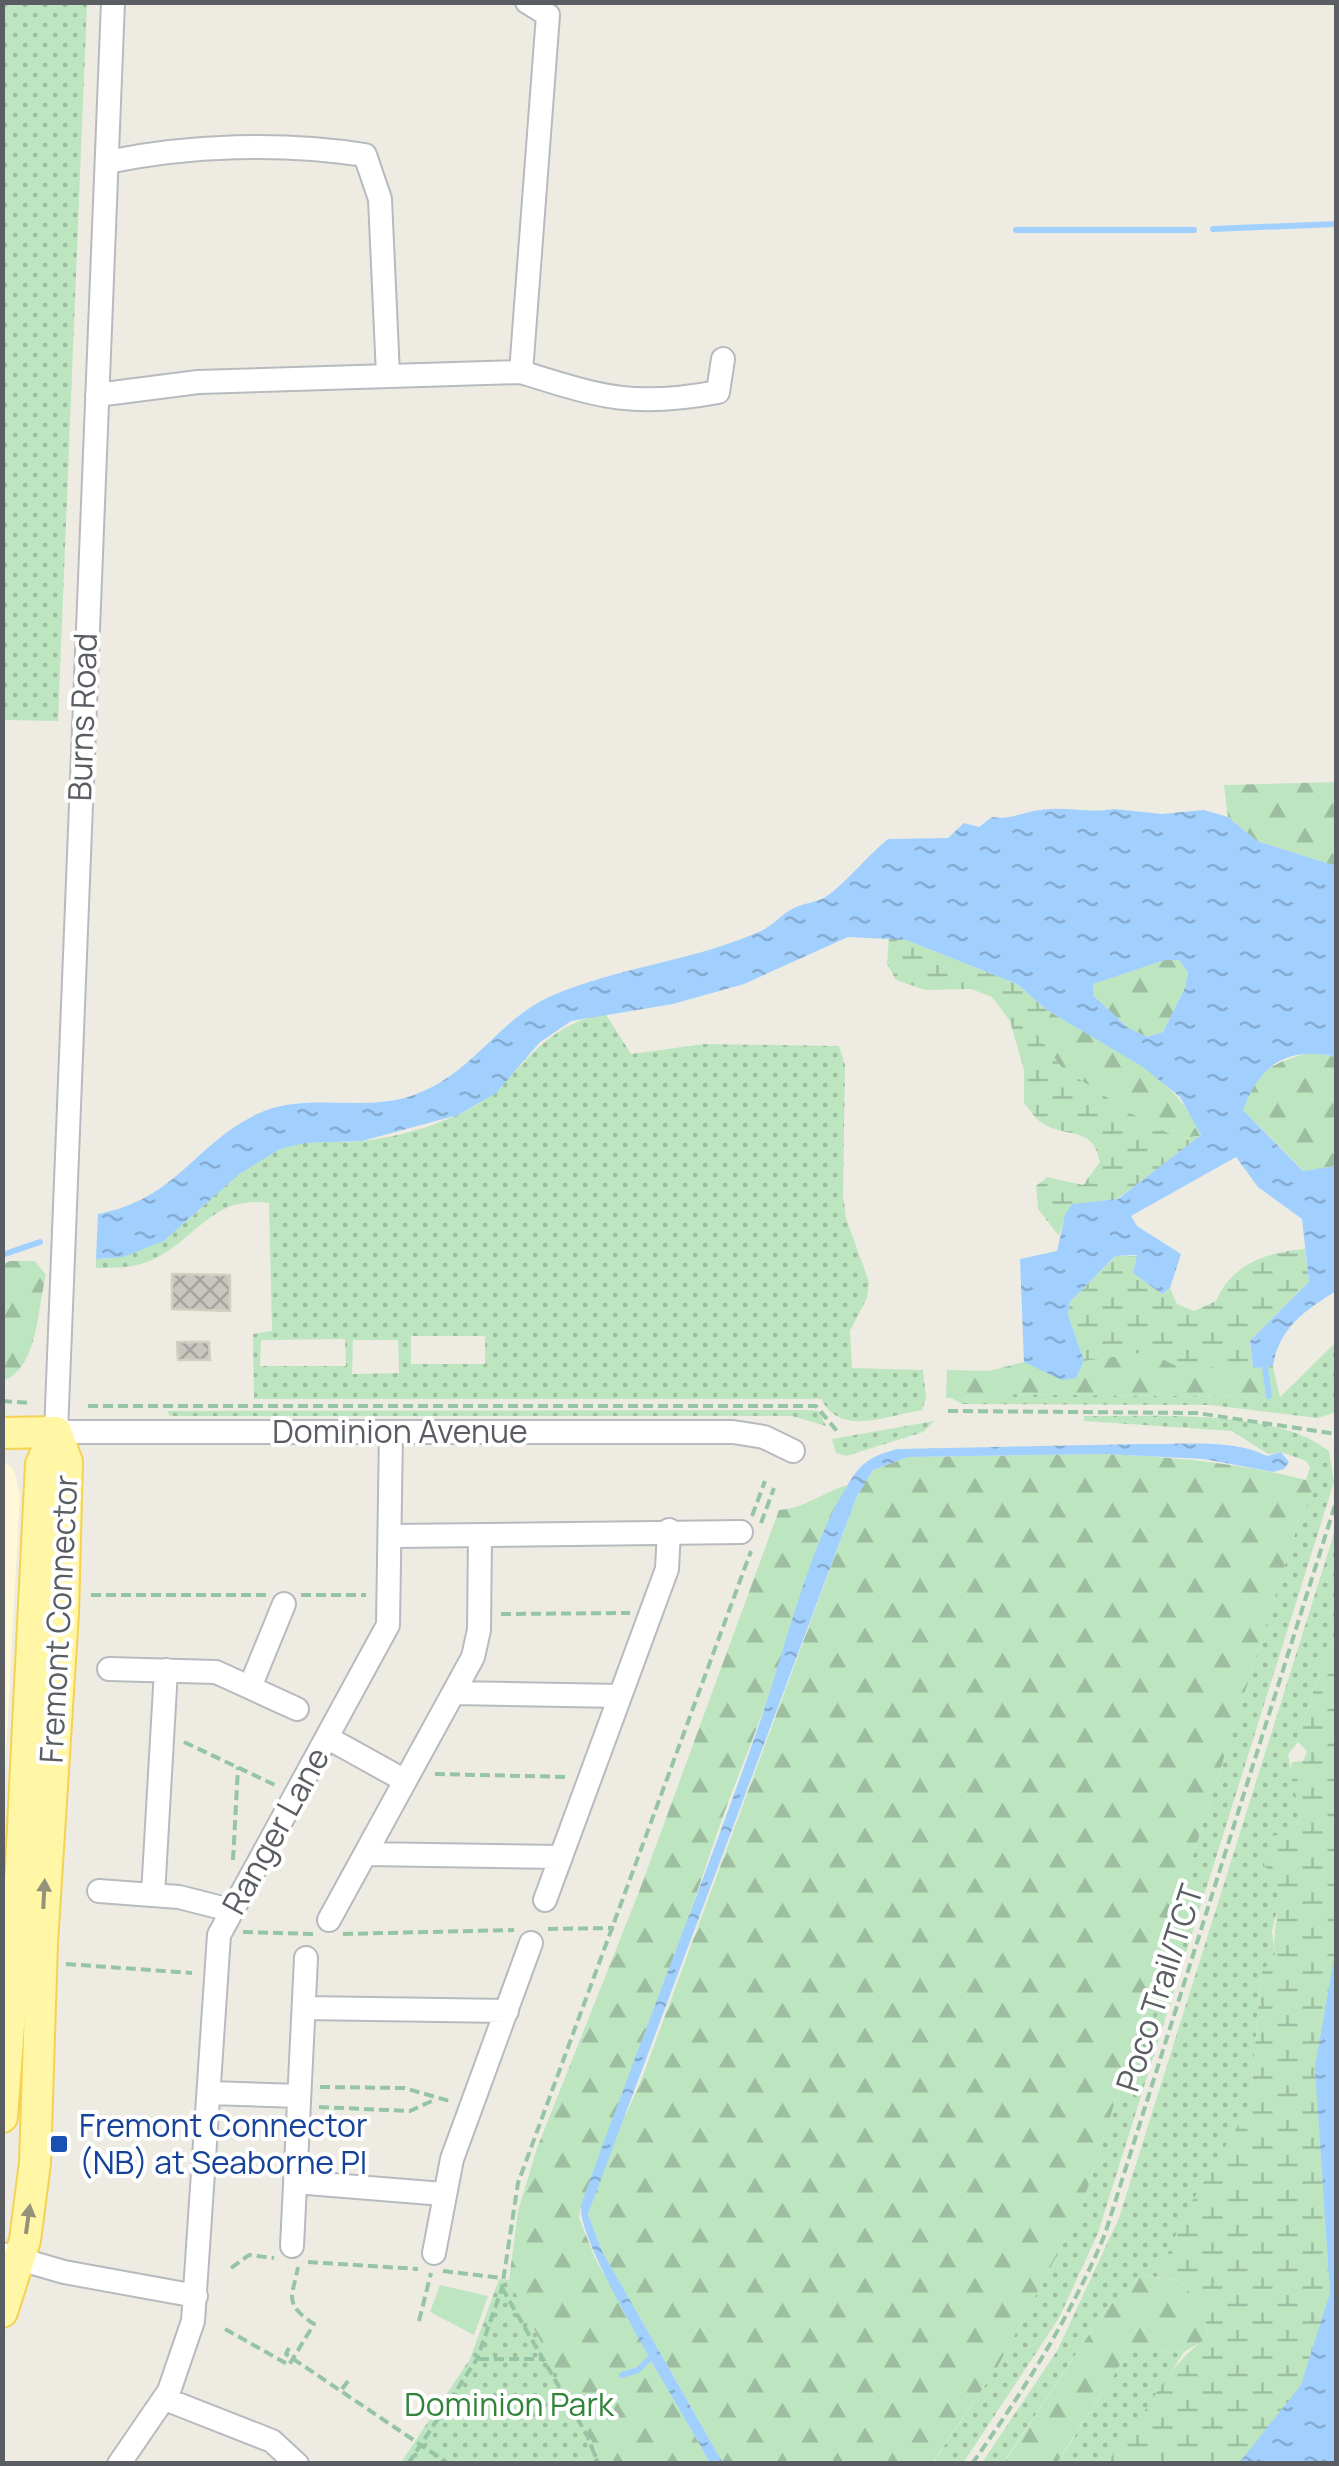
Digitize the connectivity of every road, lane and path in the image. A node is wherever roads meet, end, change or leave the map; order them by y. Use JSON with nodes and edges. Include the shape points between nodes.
{"nodes":[{"id":1,"x":113,"y":2,"type":"edge"},
{"id":2,"x":527,"y":2,"type":"edge"},
{"id":3,"x":106,"y":162,"type":"junction"},
{"id":4,"x":723,"y":359,"type":"dead end"},
{"id":5,"x":521,"y":372,"type":"junction"},
{"id":6,"x":388,"y":375,"type":"junction"},
{"id":7,"x":97,"y":395,"type":"junction"},
{"id":8,"x":2,"y":1400,"type":"edge"},
{"id":9,"x":31,"y":1403,"type":"dead end"},
{"id":10,"x":88,"y":1406,"type":"dead end"},
{"id":11,"x":948,"y":1411,"type":"dead end"},
{"id":12,"x":837,"y":1431,"type":"dead end"},
{"id":13,"x":56,"y":1432,"type":"junction"},
{"id":14,"x":391,"y":1432,"type":"junction"},
{"id":15,"x":2,"y":1433,"type":"edge"},
{"id":16,"x":1336,"y":1434,"type":"edge"},
{"id":17,"x":794,"y":1450,"type":"dead end"},
{"id":18,"x":765,"y":1481,"type":"dead end"},
{"id":19,"x":774,"y":1488,"type":"dead end"},
{"id":20,"x":760,"y":1495,"type":"dead end"},
{"id":21,"x":1336,"y":1502,"type":"edge"},
{"id":22,"x":669,"y":1530,"type":"junction"},
{"id":23,"x":392,"y":1536,"type":"junction"},
{"id":24,"x":480,"y":1536,"type":"junction"},
{"id":25,"x":750,"y":1536,"type":"junction"},
{"id":26,"x":369,"y":1594,"type":"dead end"},
{"id":27,"x":91,"y":1595,"type":"dead end"},
{"id":28,"x":281,"y":1598,"type":"junction"},
{"id":29,"x":480,"y":1610,"type":"junction"},
{"id":30,"x":649,"y":1618,"type":"junction"},
{"id":31,"x":110,"y":1669,"type":"dead end"},
{"id":32,"x":166,"y":1670,"type":"junction"},
{"id":33,"x":250,"y":1687,"type":"junction"},
{"id":34,"x":454,"y":1692,"type":"junction"},
{"id":35,"x":620,"y":1696,"type":"junction"},
{"id":36,"x":297,"y":1709,"type":"dead end"},
{"id":37,"x":328,"y":1738,"type":"junction"},
{"id":38,"x":162,"y":1742,"type":"junction"},
{"id":39,"x":238,"y":1766,"type":"junction"},
{"id":40,"x":407,"y":1771,"type":"junction"},
{"id":41,"x":275,"y":1785,"type":"dead end"},
{"id":42,"x":586,"y":1787,"type":"junction"},
{"id":43,"x":367,"y":1854,"type":"junction"},
{"id":44,"x":560,"y":1857,"type":"junction"},
{"id":45,"x":233,"y":1860,"type":"dead end"},
{"id":46,"x":99,"y":1891,"type":"dead end"},
{"id":47,"x":153,"y":1895,"type":"junction"},
{"id":48,"x":545,"y":1900,"type":"dead end"},
{"id":49,"x":234,"y":1921,"type":"junction"},
{"id":50,"x":614,"y":1928,"type":"junction"},
{"id":51,"x":328,"y":1929,"type":"junction"},
{"id":52,"x":528,"y":1934,"type":"junction"},
{"id":53,"x":306,"y":1958,"type":"dead end"},
{"id":54,"x":66,"y":1964,"type":"dead end"},
{"id":55,"x":192,"y":1973,"type":"dead end"},
{"id":56,"x":304,"y":2008,"type":"junction"},
{"id":57,"x":506,"y":2011,"type":"junction"},
{"id":58,"x":208,"y":2093,"type":"junction"},
{"id":59,"x":300,"y":2096,"type":"junction"},
{"id":60,"x":438,"y":2098,"type":"junction"},
{"id":61,"x":471,"y":2107,"type":"junction"},
{"id":62,"x":2,"y":2117,"type":"edge"},
{"id":63,"x":295,"y":2182,"type":"junction"},
{"id":64,"x":443,"y":2194,"type":"junction"},
{"id":65,"x":287,"y":2252,"type":"joint"},
{"id":66,"x":11,"y":2257,"type":"edge"},
{"id":67,"x":432,"y":2262,"type":"junction"},
{"id":68,"x":231,"y":2268,"type":"dead end"},
{"id":69,"x":502,"y":2278,"type":"junction"},
{"id":70,"x":502,"y":2288,"type":"junction"},
{"id":71,"x":196,"y":2296,"type":"junction"},
{"id":72,"x":2,"y":2312,"type":"edge"},
{"id":73,"x":418,"y":2321,"type":"dead end"},
{"id":74,"x":226,"y":2329,"type":"dead end"},
{"id":75,"x":289,"y":2348,"type":"dead end"},
{"id":76,"x":293,"y":2359,"type":"junction"},
{"id":77,"x":477,"y":2359,"type":"junction"},
{"id":78,"x":544,"y":2359,"type":"junction"},
{"id":79,"x":350,"y":2377,"type":"dead end"},
{"id":80,"x":341,"y":2391,"type":"junction"},
{"id":81,"x":165,"y":2398,"type":"junction"},
{"id":82,"x":422,"y":2444,"type":"junction"},
{"id":83,"x":119,"y":2464,"type":"edge"},
{"id":84,"x":297,"y":2464,"type":"edge"},
{"id":85,"x":408,"y":2464,"type":"edge"},
{"id":86,"x":449,"y":2464,"type":"edge"},
{"id":87,"x":598,"y":2464,"type":"edge"},
{"id":88,"x":972,"y":2464,"type":"edge"}],
"edges":[{"from":1,"to":3,"type":"street","name":"Burns Road"},
{"from":2,"to":5,"type":"street","via":[[548,15]]},
{"from":3,"to":6,"type":"street","via":[[162,151],[366,154],[380,199]]},
{"from":3,"to":7,"type":"street","name":"Burns Road"},
{"from":4,"to":5,"type":"street","via":[[718,392],[672,401],[607,399]]},
{"from":5,"to":6,"type":"street"},
{"from":6,"to":7,"type":"street","via":[[198,382]]},
{"from":7,"to":13,"type":"street","name":"Burns Road"},
{"from":8,"to":9,"type":"path"},
{"from":10,"to":12,"type":"path","via":[[816,1406]]},
{"from":11,"to":16,"type":"path","via":[[1197,1412]]},
{"from":13,"to":14,"type":"street","name":"Dominion Avenue"},
{"from":13,"to":15,"type":"main road","name":"Dominion Avenue"},
{"from":13,"to":62,"type":"main road","name":"Fremont Connector","via":[[41,1464]]},
{"from":66,"to":13,"type":"main road","name":"Fremont Connector","one_way":true,"via":[[34,2164],[68,1462]]},
{"from":14,"to":17,"type":"street","name":"Dominion Avenue","via":[[733,1432]]},
{"from":14,"to":23,"type":"street","name":"Ranger Lane"},
{"from":18,"to":20,"type":"path"},
{"from":19,"to":25,"type":"path"},
{"from":21,"to":88,"type":"path","name":"Poco Trail/TCT","via":[[1104,2234],[1050,2348]]},
{"from":22,"to":24,"type":"street"},
{"from":22,"to":25,"type":"street"},
{"from":22,"to":30,"type":"street","via":[[667,1569]]},
{"from":23,"to":24,"type":"street"},
{"from":23,"to":37,"type":"street","name":"Ranger Lane","via":[[388,1625]]},
{"from":24,"to":29,"type":"street"},
{"from":25,"to":50,"type":"path"},
{"from":26,"to":28,"type":"path"},
{"from":27,"to":28,"type":"path"},
{"from":28,"to":33,"type":"street"},
{"from":29,"to":30,"type":"path"},
{"from":29,"to":34,"type":"street","via":[[476,1648]]},
{"from":30,"to":35,"type":"street"},
{"from":31,"to":32,"type":"street"},
{"from":32,"to":33,"type":"street","via":[[216,1672]]},
{"from":32,"to":38,"type":"street"},
{"from":33,"to":36,"type":"street"},
{"from":34,"to":35,"type":"street"},
{"from":34,"to":40,"type":"street"},
{"from":35,"to":42,"type":"street"},
{"from":37,"to":40,"type":"street"},
{"from":37,"to":49,"type":"street","name":"Ranger Lane"},
{"from":38,"to":39,"type":"path","via":[[190,1742]]},
{"from":38,"to":47,"type":"street"},
{"from":39,"to":41,"type":"path"},
{"from":39,"to":45,"type":"path"},
{"from":40,"to":42,"type":"path","via":[[565,1776]]},
{"from":40,"to":43,"type":"street"},
{"from":42,"to":44,"type":"street"},
{"from":43,"to":44,"type":"street"},
{"from":43,"to":51,"type":"street"},
{"from":44,"to":48,"type":"street"},
{"from":46,"to":47,"type":"street"},
{"from":47,"to":49,"type":"street"},
{"from":49,"to":51,"type":"path"},
{"from":49,"to":58,"type":"street","name":"Ranger Lane","via":[[216,1953]]},
{"from":50,"to":52,"type":"path"},
{"from":50,"to":69,"type":"path","via":[[518,2183]]},
{"from":51,"to":52,"type":"path"},
{"from":52,"to":57,"type":"street"},
{"from":53,"to":56,"type":"street"},
{"from":54,"to":55,"type":"path"},
{"from":56,"to":57,"type":"street"},
{"from":56,"to":59,"type":"street"},
{"from":57,"to":61,"type":"street"},
{"from":58,"to":59,"type":"street"},
{"from":58,"to":71,"type":"street","name":"Ranger Lane"},
{"from":59,"to":60,"type":"path","via":[[404,2088]]},
{"from":59,"to":60,"type":"path","via":[[410,2111]]},
{"from":59,"to":63,"type":"street"},
{"from":60,"to":61,"type":"path"},
{"from":61,"to":64,"type":"street"},
{"from":63,"to":64,"type":"street"},
{"from":63,"to":65,"type":"street"},
{"from":64,"to":67,"type":"street"},
{"from":65,"to":68,"type":"path","via":[[249,2255]]},
{"from":66,"to":71,"type":"street"},
{"from":66,"to":72,"type":"main road","name":"Fremont Connector"},
{"from":67,"to":69,"type":"path"},
{"from":67,"to":73,"type":"path"},
{"from":67,"to":76,"type":"path","via":[[298,2261],[290,2296],[314,2324]]},
{"from":69,"to":70,"type":"path"},
{"from":70,"to":77,"type":"path"},
{"from":70,"to":78,"type":"path"},
{"from":71,"to":81,"type":"street","name":"Ranger Lane"},
{"from":74,"to":76,"type":"path","via":[[289,2365]]},
{"from":75,"to":76,"type":"path"},
{"from":76,"to":80,"type":"path"},
{"from":77,"to":78,"type":"path"},
{"from":77,"to":82,"type":"path"},
{"from":78,"to":87,"type":"path"},
{"from":79,"to":80,"type":"path"},
{"from":80,"to":82,"type":"path"},
{"from":81,"to":83,"type":"street","name":"Ranger Lane"},
{"from":81,"to":84,"type":"street","via":[[272,2441]]},
{"from":82,"to":85,"type":"path"},
{"from":82,"to":86,"type":"path"}]}
